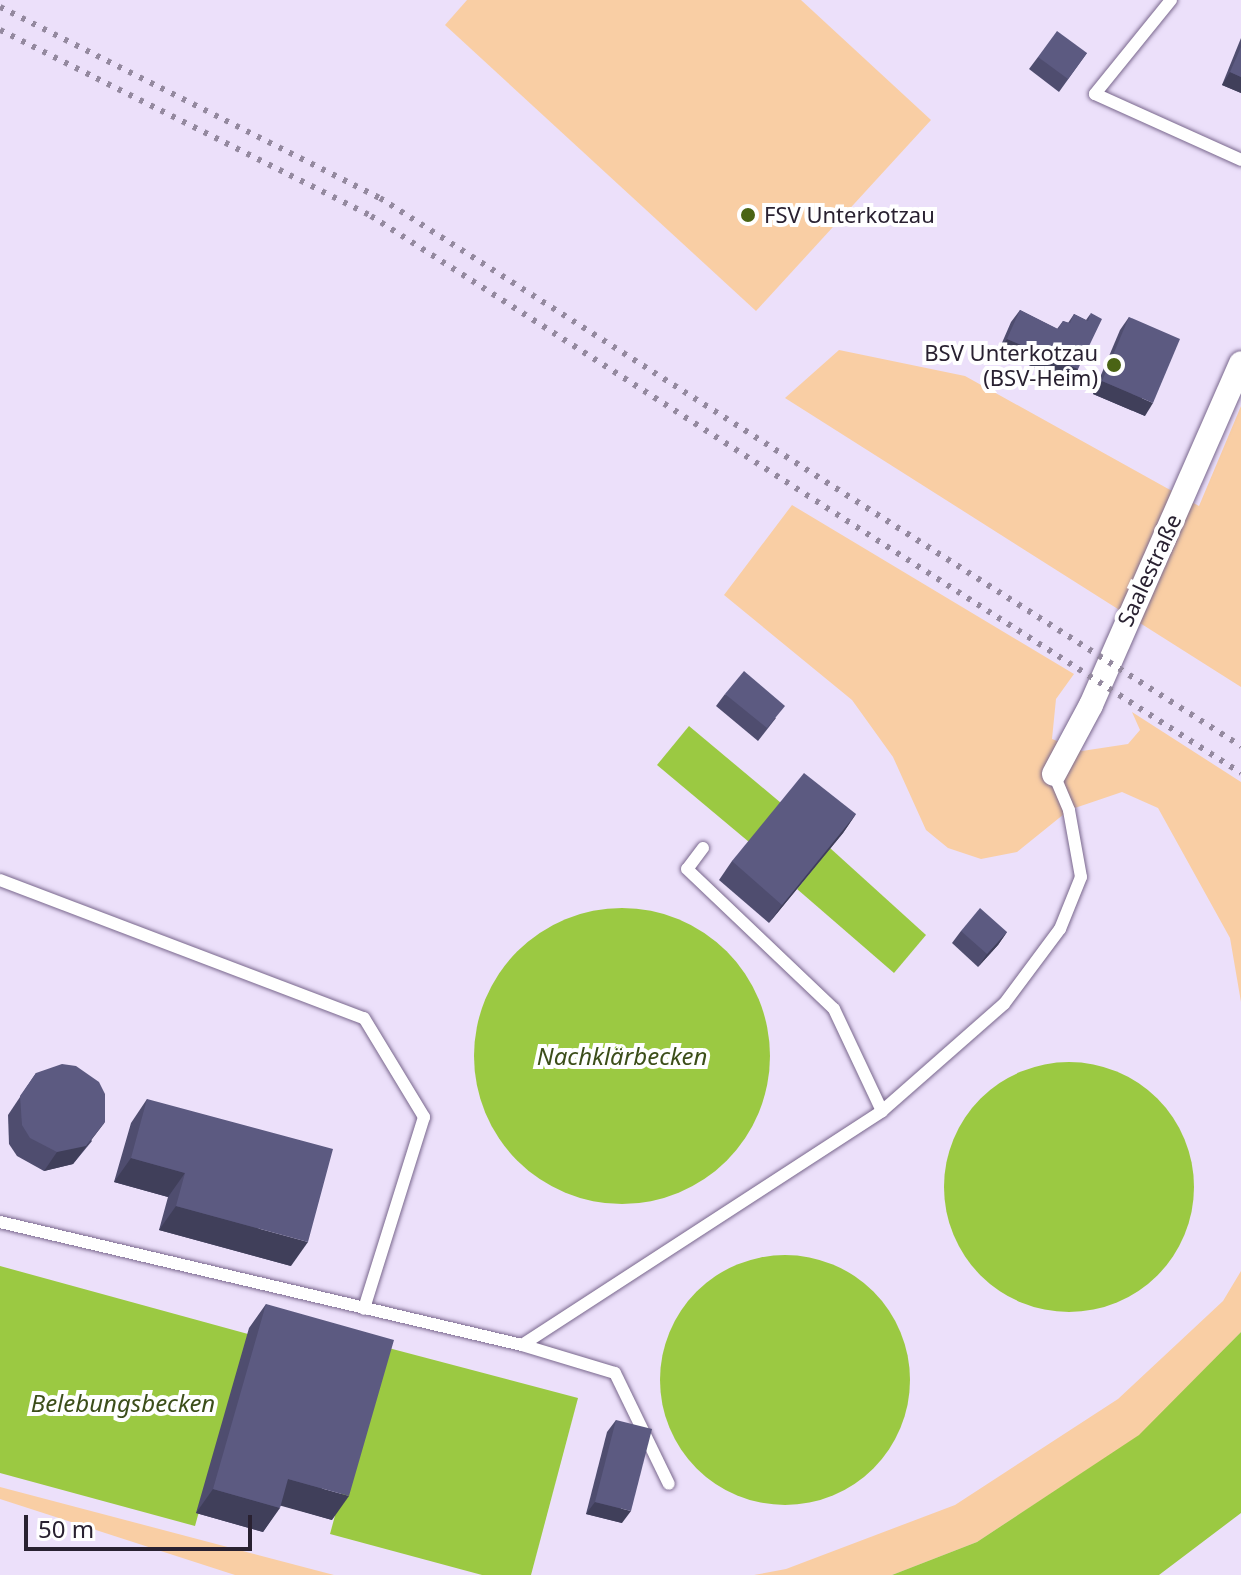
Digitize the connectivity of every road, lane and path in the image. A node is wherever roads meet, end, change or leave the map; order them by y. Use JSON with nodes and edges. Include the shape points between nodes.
{"nodes":[{"id":1,"x":1171,"y":0,"type":"edge"},
{"id":2,"x":1241,"y":160,"type":"edge"},
{"id":3,"x":1241,"y":364,"type":"edge"},
{"id":4,"x":1054,"y":774,"type":"joint"},
{"id":5,"x":703,"y":848,"type":"dead end"},
{"id":6,"x":0,"y":880,"type":"edge"},
{"id":7,"x":882,"y":1111,"type":"junction"},
{"id":8,"x":0,"y":1222,"type":"edge"},
{"id":9,"x":364,"y":1309,"type":"junction"},
{"id":10,"x":522,"y":1345,"type":"junction"},
{"id":11,"x":669,"y":1484,"type":"dead end"}],
"edges":[{"from":1,"to":2,"type":"lane","via":[[1095,94]]},
{"from":3,"to":4,"type":"street","name":"Saalestraße","via":[[1091,705]]},
{"from":4,"to":7,"type":"lane","via":[[1069,810],[1081,877],[1060,929],[1004,1004]]},
{"from":5,"to":7,"type":"lane","via":[[687,869],[834,1009]]},
{"from":6,"to":9,"type":"lane","via":[[364,1018],[424,1117]]},
{"from":7,"to":10,"type":"lane"},
{"from":8,"to":9,"type":"lane"},
{"from":9,"to":10,"type":"lane"},
{"from":10,"to":11,"type":"lane","via":[[615,1373]]}]}
